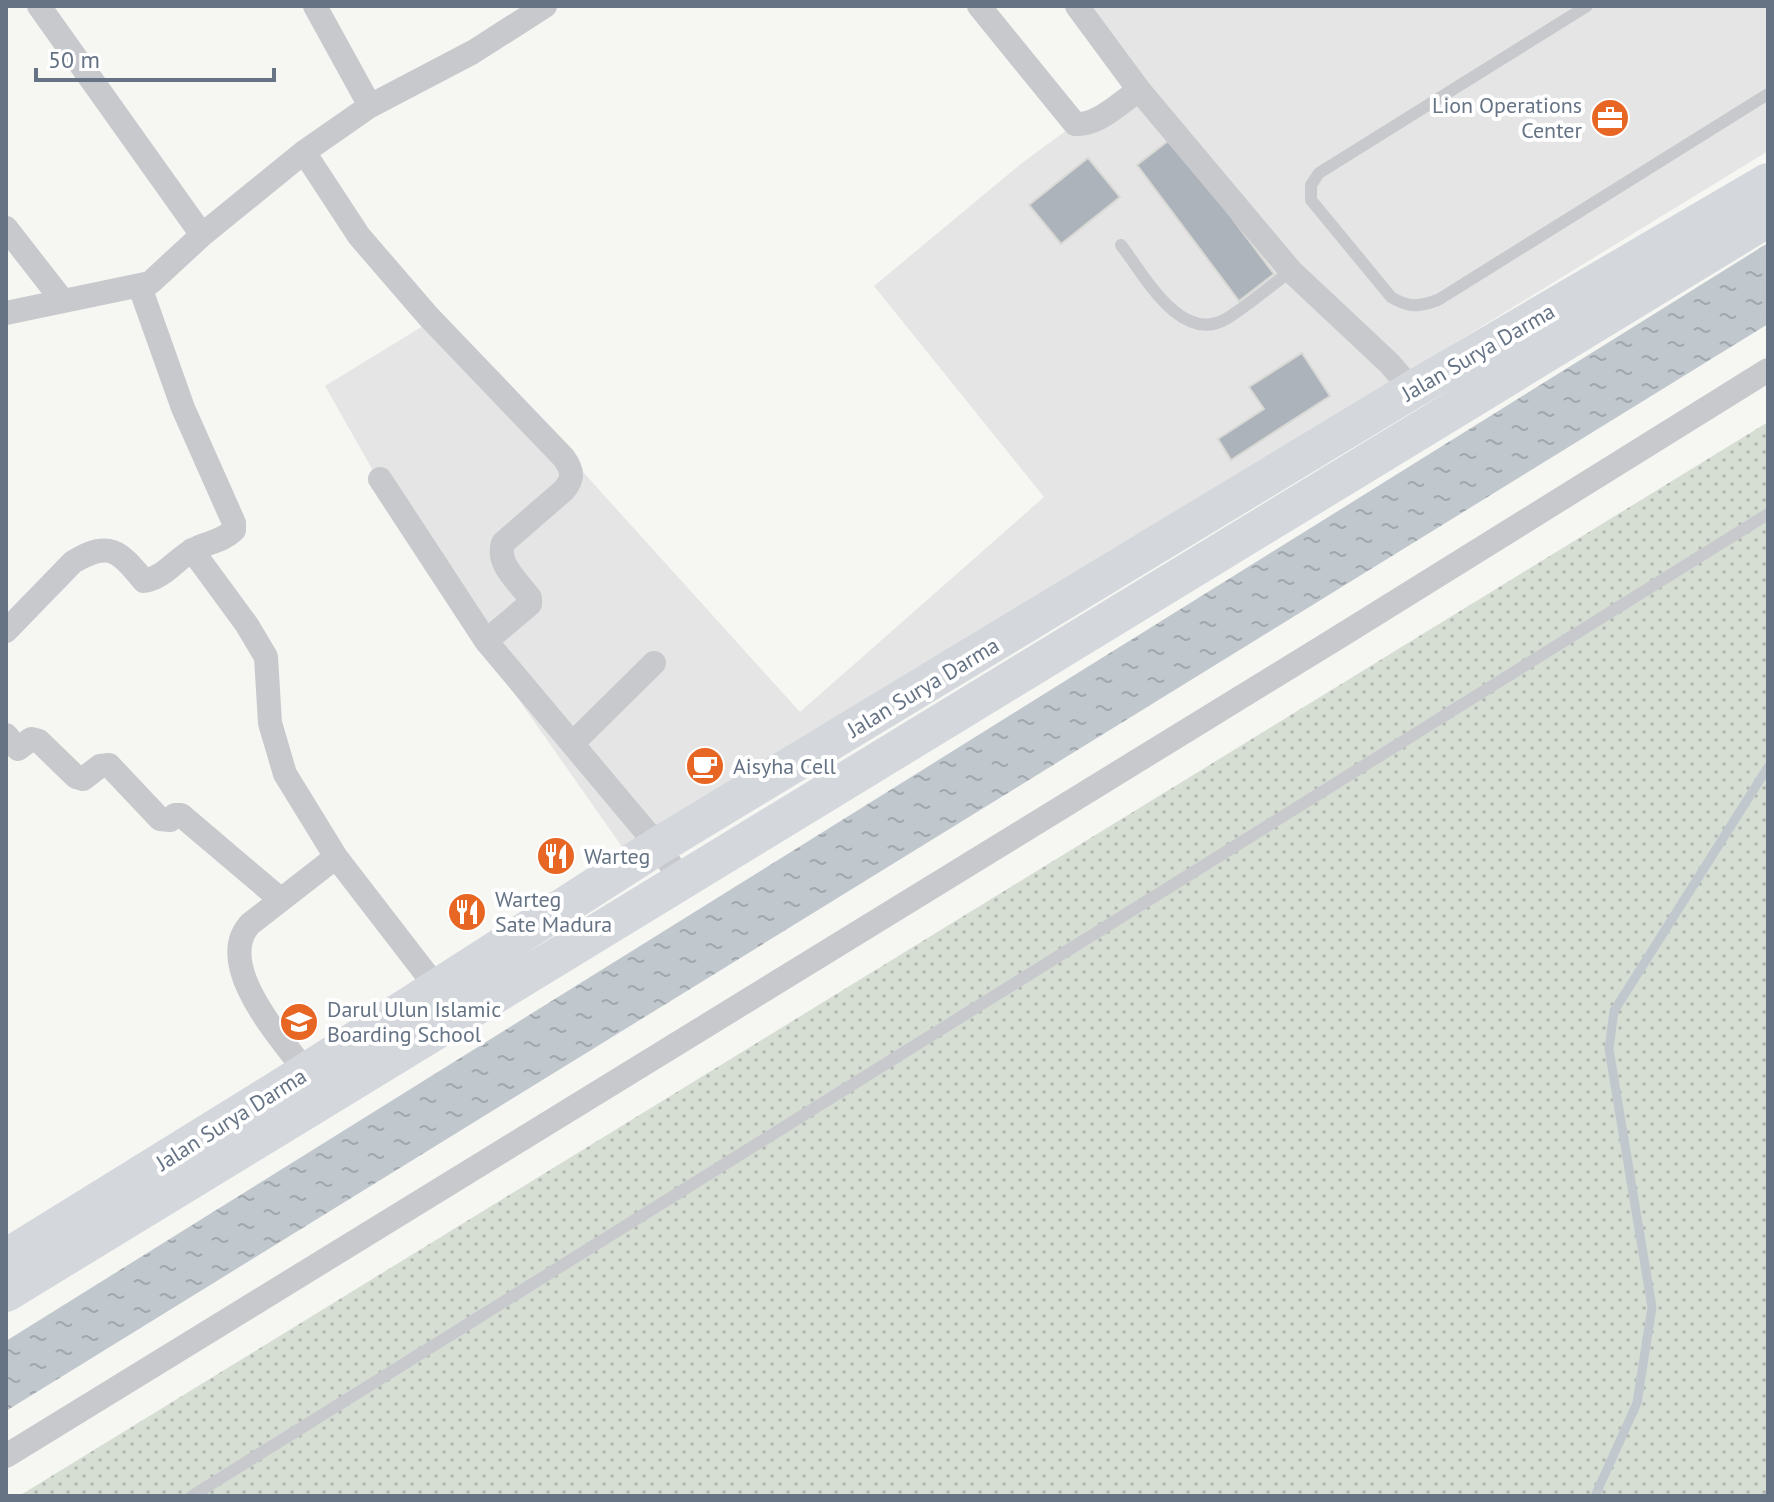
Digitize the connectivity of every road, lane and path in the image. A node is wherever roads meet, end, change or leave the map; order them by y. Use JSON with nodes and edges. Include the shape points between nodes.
{"nodes":[{"id":1,"x":39,"y":6,"type":"edge"},
{"id":2,"x":315,"y":6,"type":"edge"},
{"id":3,"x":545,"y":6,"type":"edge"},
{"id":4,"x":979,"y":6,"type":"edge"},
{"id":5,"x":1077,"y":6,"type":"edge"},
{"id":6,"x":1587,"y":6,"type":"edge"},
{"id":7,"x":1139,"y":90,"type":"junction"},
{"id":8,"x":1768,"y":94,"type":"edge"},
{"id":9,"x":370,"y":106,"type":"junction"},
{"id":10,"x":304,"y":152,"type":"junction"},
{"id":11,"x":1768,"y":182,"type":"edge"},
{"id":12,"x":1768,"y":218,"type":"edge"},
{"id":13,"x":6,"y":228,"type":"edge"},
{"id":14,"x":202,"y":235,"type":"junction"},
{"id":15,"x":1121,"y":245,"type":"dead end"},
{"id":16,"x":1291,"y":271,"type":"junction"},
{"id":17,"x":140,"y":287,"type":"junction"},
{"id":18,"x":63,"y":301,"type":"junction"},
{"id":19,"x":6,"y":313,"type":"edge"},
{"id":20,"x":1768,"y":370,"type":"edge"},
{"id":21,"x":1412,"y":390,"type":"junction"},
{"id":22,"x":380,"y":479,"type":"dead end"},
{"id":23,"x":1768,"y":514,"type":"edge"},
{"id":24,"x":192,"y":550,"type":"junction"},
{"id":25,"x":6,"y":631,"type":"edge"},
{"id":26,"x":486,"y":641,"type":"junction"},
{"id":27,"x":654,"y":663,"type":"dead end"},
{"id":28,"x":6,"y":735,"type":"edge"},
{"id":29,"x":573,"y":743,"type":"junction"},
{"id":30,"x":658,"y":846,"type":"junction"},
{"id":31,"x":336,"y":857,"type":"junction"},
{"id":32,"x":682,"y":881,"type":"junction"},
{"id":33,"x":280,"y":899,"type":"junction"},
{"id":34,"x":437,"y":988,"type":"junction"},
{"id":35,"x":306,"y":1072,"type":"junction"},
{"id":36,"x":6,"y":1258,"type":"edge"},
{"id":37,"x":6,"y":1293,"type":"edge"},
{"id":38,"x":6,"y":1456,"type":"edge"},
{"id":39,"x":192,"y":1496,"type":"edge"}],
"edges":[{"from":1,"to":14,"type":"street"},
{"from":2,"to":9,"type":"street"},
{"from":3,"to":9,"type":"street","via":[[473,52]]},
{"from":4,"to":7,"type":"street","via":[[1075,124],[1095,120]]},
{"from":5,"to":7,"type":"street"},
{"from":6,"to":8,"type":"lane","via":[[1319,173],[1311,185],[1311,200],[1391,297],[1405,306],[1438,300]]},
{"from":7,"to":16,"type":"street"},
{"from":9,"to":10,"type":"street"},
{"from":10,"to":14,"type":"street"},
{"from":10,"to":26,"type":"street","via":[[359,236],[572,470],[572,481],[564,490],[503,543],[502,561],[530,604]]},
{"from":11,"to":21,"type":"main road","name":"Jalan Surya Darma"},
{"from":12,"to":32,"type":"main road","name":"Jalan Surya Darma"},
{"from":13,"to":18,"type":"street"},
{"from":14,"to":17,"type":"street","via":[[162,274]]},
{"from":15,"to":16,"type":"lane","via":[[1171,310],[1187,322],[1204,325],[1224,320]]},
{"from":16,"to":21,"type":"street"},
{"from":17,"to":18,"type":"street"},
{"from":17,"to":24,"type":"street","via":[[183,408],[234,523],[227,537]]},
{"from":18,"to":19,"type":"street"},
{"from":20,"to":38,"type":"street"},
{"from":21,"to":30,"type":"main road","name":"Jalan Surya Darma"},
{"from":22,"to":26,"type":"street"},
{"from":23,"to":39,"type":"lane"},
{"from":24,"to":25,"type":"street","via":[[157,578],[144,581],[113,550],[86,554]]},
{"from":24,"to":31,"type":"street","via":[[266,657],[268,703],[285,774]]},
{"from":26,"to":29,"type":"street"},
{"from":27,"to":29,"type":"street"},
{"from":28,"to":33,"type":"street","via":[[18,749],[37,740],[76,777],[83,779],[109,765],[160,819],[181,815]]},
{"from":29,"to":30,"type":"street"},
{"from":30,"to":32,"type":"street"},
{"from":30,"to":34,"type":"main road","name":"Jalan Surya Darma"},
{"from":31,"to":33,"type":"street"},
{"from":31,"to":34,"type":"street"},
{"from":32,"to":37,"type":"main road","name":"Jalan Surya Darma"},
{"from":33,"to":35,"type":"street","via":[[242,933],[242,966],[254,1001]]},
{"from":34,"to":35,"type":"main road","name":"Jalan Surya Darma"},
{"from":35,"to":36,"type":"main road","name":"Jalan Surya Darma"}]}
